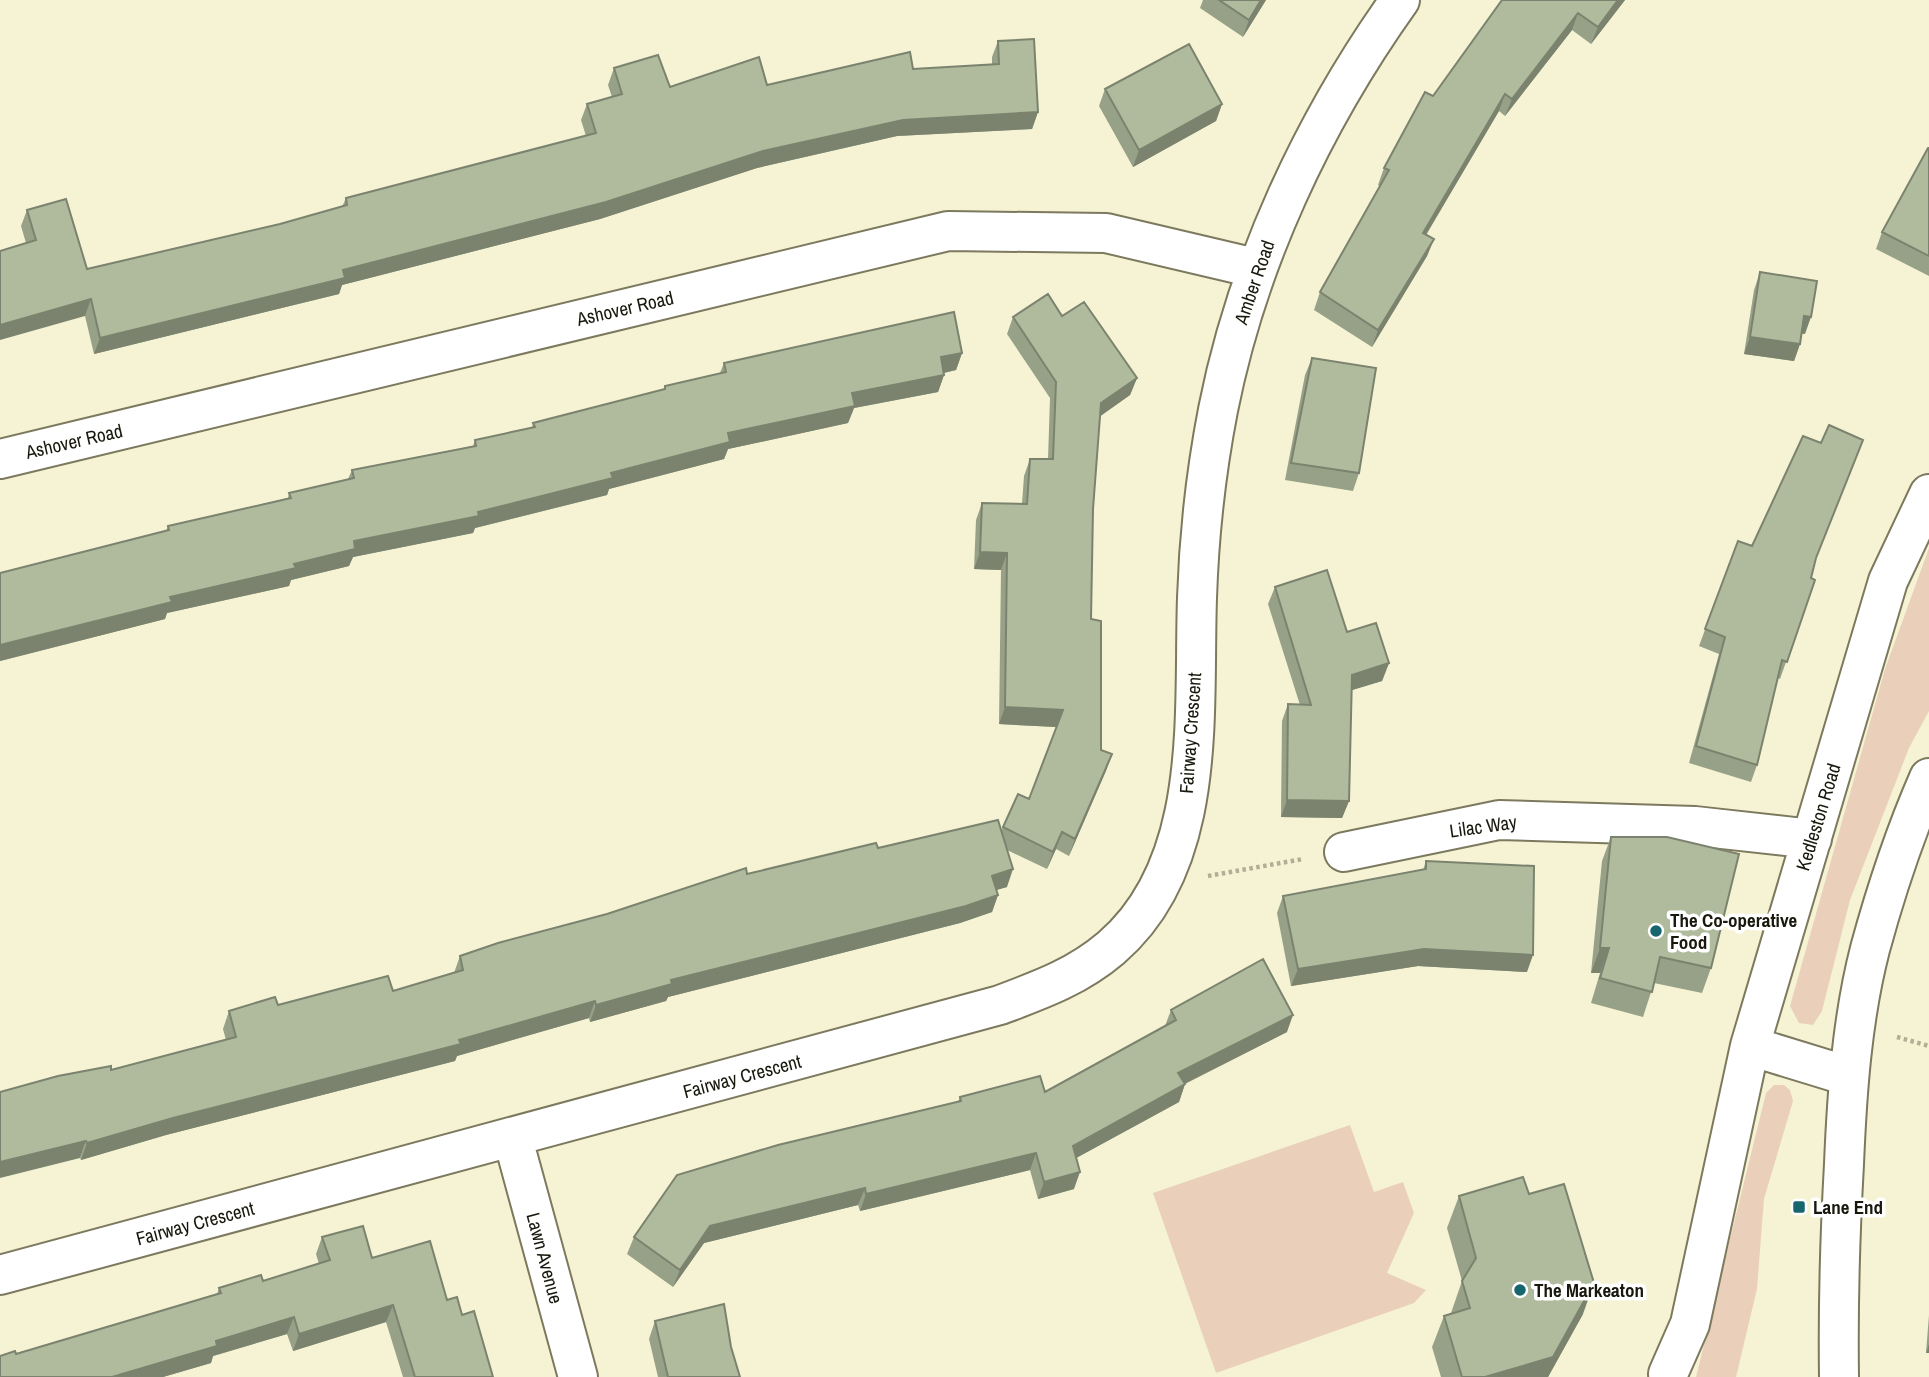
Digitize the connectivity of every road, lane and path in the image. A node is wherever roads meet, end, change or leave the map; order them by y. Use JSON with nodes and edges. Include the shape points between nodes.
{"nodes":[{"id":1,"x":1400,"y":0,"type":"edge"},
{"id":2,"x":1255,"y":268,"type":"junction"},
{"id":3,"x":0,"y":459,"type":"edge"},
{"id":4,"x":1929,"y":495,"type":"edge"},
{"id":5,"x":1197,"y":595,"type":"joint"},
{"id":6,"x":1929,"y":778,"type":"edge"},
{"id":7,"x":1812,"y":839,"type":"junction"},
{"id":8,"x":1344,"y":852,"type":"joint"},
{"id":9,"x":1159,"y":885,"type":"junction"},
{"id":10,"x":1750,"y":1046,"type":"junction"},
{"id":11,"x":1848,"y":1076,"type":"junction"},
{"id":12,"x":513,"y":1139,"type":"junction"},
{"id":13,"x":0,"y":1275,"type":"edge"},
{"id":14,"x":1668,"y":1374,"type":"dead end"},
{"id":15,"x":578,"y":1377,"type":"edge"},
{"id":16,"x":1839,"y":1377,"type":"edge"}],
"edges":[{"from":1,"to":2,"type":"street","name":"Amber Road","via":[[1324,121]]},
{"from":2,"to":3,"type":"street","name":"Ashover Road","via":[[1106,233],[948,231]]},
{"from":2,"to":5,"type":"street","name":"Amber Road","via":[[1218,409],[1204,495]]},
{"from":4,"to":7,"type":"street","name":"Kedleston Road","via":[[1888,581]]},
{"from":5,"to":9,"type":"street","name":"Fairway Crescent","via":[[1191,770],[1180,833]]},
{"from":6,"to":11,"type":"street","via":[[1908,828],[1870,950]]},
{"from":7,"to":8,"type":"street","name":"Lilac Way","via":[[1695,825],[1499,820]]},
{"from":7,"to":10,"type":"street","name":"Kedleston Road"},
{"from":8,"to":9,"type":"path"},
{"from":9,"to":12,"type":"street","name":"Fairway Crescent","via":[[1112,947],[1064,981],[1000,1005]]},
{"from":10,"to":11,"type":"street"},
{"from":10,"to":14,"type":"street","name":"Kedleston Road","via":[[1690,1324]]},
{"from":11,"to":16,"type":"street","via":[[1839,1256]]},
{"from":12,"to":13,"type":"street","name":"Fairway Crescent"},
{"from":12,"to":15,"type":"street","name":"Lawn Avenue"}]}
